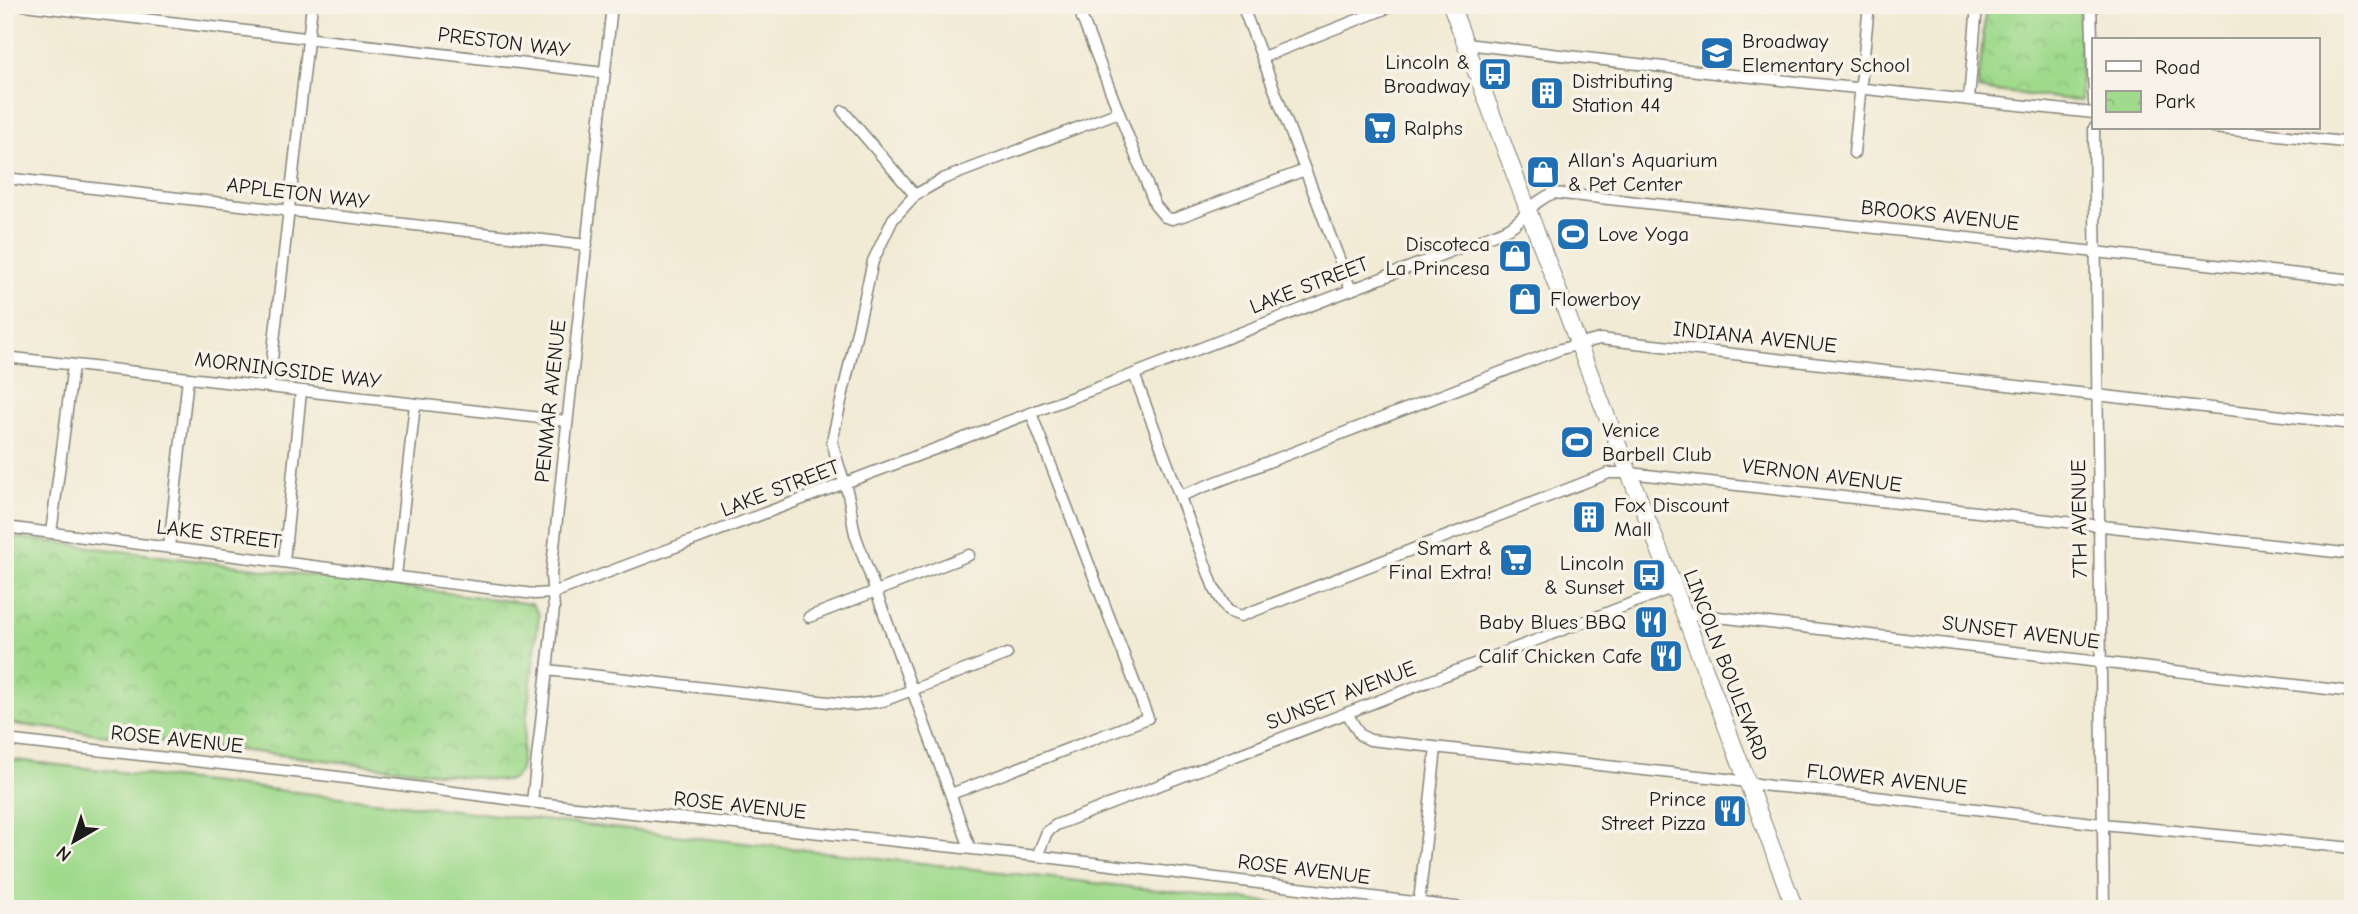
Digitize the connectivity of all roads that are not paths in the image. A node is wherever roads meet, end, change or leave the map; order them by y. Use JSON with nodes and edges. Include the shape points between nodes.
{"nodes":[{"id":1,"x":24,"y":5,"type":"edge"},
{"id":2,"x":312,"y":5,"type":"edge"},
{"id":3,"x":612,"y":5,"type":"edge"},
{"id":4,"x":1081,"y":5,"type":"edge"},
{"id":5,"x":1242,"y":5,"type":"edge"},
{"id":6,"x":1395,"y":5,"type":"edge"},
{"id":7,"x":1451,"y":5,"type":"edge"},
{"id":8,"x":1869,"y":5,"type":"edge"},
{"id":9,"x":1977,"y":5,"type":"edge"},
{"id":10,"x":2091,"y":5,"type":"edge"},
{"id":11,"x":309,"y":38,"type":"junction"},
{"id":12,"x":2092,"y":38,"type":"edge"},
{"id":13,"x":1466,"y":44,"type":"junction"},
{"id":14,"x":1262,"y":57,"type":"junction"},
{"id":15,"x":604,"y":73,"type":"junction"},
{"id":16,"x":1861,"y":88,"type":"junction"},
{"id":17,"x":1969,"y":99,"type":"junction"},
{"id":18,"x":843,"y":111,"type":"dead end"},
{"id":19,"x":1119,"y":113,"type":"junction"},
{"id":20,"x":2092,"y":113,"type":"edge"},
{"id":21,"x":2094,"y":130,"type":"edge"},
{"id":22,"x":2233,"y":130,"type":"edge"},
{"id":23,"x":2353,"y":143,"type":"edge"},
{"id":24,"x":1854,"y":153,"type":"dead end"},
{"id":25,"x":1304,"y":170,"type":"junction"},
{"id":26,"x":5,"y":178,"type":"edge"},
{"id":27,"x":915,"y":195,"type":"junction"},
{"id":28,"x":1528,"y":209,"type":"junction"},
{"id":29,"x":289,"y":211,"type":"junction"},
{"id":30,"x":587,"y":245,"type":"junction"},
{"id":31,"x":2096,"y":251,"type":"junction"},
{"id":32,"x":2353,"y":280,"type":"edge"},
{"id":33,"x":1351,"y":290,"type":"junction"},
{"id":34,"x":1578,"y":343,"type":"junction"},
{"id":35,"x":5,"y":357,"type":"edge"},
{"id":36,"x":73,"y":365,"type":"junction"},
{"id":37,"x":1134,"y":374,"type":"junction"},
{"id":38,"x":188,"y":378,"type":"junction"},
{"id":39,"x":270,"y":386,"type":"junction"},
{"id":40,"x":301,"y":391,"type":"junction"},
{"id":41,"x":2097,"y":395,"type":"junction"},
{"id":42,"x":415,"y":404,"type":"junction"},
{"id":43,"x":1031,"y":413,"type":"junction"},
{"id":44,"x":567,"y":421,"type":"junction"},
{"id":45,"x":2353,"y":424,"type":"edge"},
{"id":46,"x":1629,"y":473,"type":"junction"},
{"id":47,"x":844,"y":484,"type":"junction"},
{"id":48,"x":1180,"y":496,"type":"junction"},
{"id":49,"x":2098,"y":526,"type":"junction"},
{"id":50,"x":5,"y":527,"type":"edge"},
{"id":51,"x":51,"y":533,"type":"junction"},
{"id":52,"x":169,"y":547,"type":"junction"},
{"id":53,"x":2353,"y":554,"type":"edge"},
{"id":54,"x":969,"y":555,"type":"dead end"},
{"id":55,"x":284,"y":561,"type":"junction"},
{"id":56,"x":396,"y":576,"type":"junction"},
{"id":57,"x":1674,"y":587,"type":"junction"},
{"id":58,"x":877,"y":592,"type":"junction"},
{"id":59,"x":553,"y":593,"type":"junction"},
{"id":60,"x":1684,"y":613,"type":"junction"},
{"id":61,"x":809,"y":617,"type":"dead end"},
{"id":62,"x":1007,"y":654,"type":"dead end"},
{"id":63,"x":2100,"y":660,"type":"junction"},
{"id":64,"x":547,"y":670,"type":"junction"},
{"id":65,"x":913,"y":691,"type":"junction"},
{"id":66,"x":2353,"y":692,"type":"edge"},
{"id":67,"x":1348,"y":713,"type":"junction"},
{"id":68,"x":5,"y":740,"type":"edge"},
{"id":69,"x":1436,"y":748,"type":"junction"},
{"id":70,"x":1748,"y":782,"type":"junction"},
{"id":71,"x":951,"y":794,"type":"junction"},
{"id":72,"x":532,"y":802,"type":"junction"},
{"id":73,"x":2102,"y":824,"type":"junction"},
{"id":74,"x":970,"y":848,"type":"junction"},
{"id":75,"x":2353,"y":848,"type":"edge"},
{"id":76,"x":1037,"y":856,"type":"junction"},
{"id":77,"x":1419,"y":903,"type":"junction"},
{"id":78,"x":1471,"y":909,"type":"edge"},
{"id":79,"x":1795,"y":909,"type":"edge"},
{"id":80,"x":2104,"y":909,"type":"edge"}],
"edges":[{"from":1,"to":11,"type":"street","name":"PRESTON WAY"},
{"from":2,"to":11,"type":"street"},
{"from":3,"to":15,"type":"street","name":"PENMAR AVENUE"},
{"from":4,"to":19,"type":"street"},
{"from":5,"to":14,"type":"street"},
{"from":6,"to":14,"type":"street"},
{"from":7,"to":13,"type":"highway","name":"LINCOLN BOULEVARD"},
{"from":8,"to":16,"type":"street"},
{"from":9,"to":17,"type":"street"},
{"from":10,"to":12,"type":"street"},
{"from":11,"to":15,"type":"street","name":"PRESTON WAY"},
{"from":11,"to":29,"type":"street"},
{"from":13,"to":16,"type":"street"},
{"from":13,"to":28,"type":"highway","name":"LINCOLN BOULEVARD"},
{"from":14,"to":25,"type":"street"},
{"from":15,"to":30,"type":"street","name":"PENMAR AVENUE"},
{"from":16,"to":17,"type":"street"},
{"from":16,"to":24,"type":"street"},
{"from":17,"to":20,"type":"street"},
{"from":18,"to":27,"type":"street"},
{"from":19,"to":25,"type":"street","via":[[1155,205],[1165,217],[1172,219]]},
{"from":19,"to":27,"type":"street","via":[[943,179]]},
{"from":21,"to":31,"type":"street","name":"7TH AVENUE"},
{"from":22,"to":23,"type":"street"},
{"from":25,"to":33,"type":"street"},
{"from":26,"to":29,"type":"street","name":"APPLETON WAY"},
{"from":27,"to":47,"type":"street","via":[[893,219],[873,261],[832,441]]},
{"from":28,"to":31,"type":"street","name":"BROOKS AVENUE","via":[[1554,193]]},
{"from":28,"to":33,"type":"street","name":"LAKE STREET","via":[[1514,225]]},
{"from":28,"to":34,"type":"highway","name":"LINCOLN BOULEVARD"},
{"from":29,"to":30,"type":"street","name":"APPLETON WAY"},
{"from":29,"to":39,"type":"street"},
{"from":30,"to":44,"type":"street","name":"PENMAR AVENUE"},
{"from":31,"to":32,"type":"street","name":"BROOKS AVENUE"},
{"from":31,"to":41,"type":"street","name":"7TH AVENUE"},
{"from":33,"to":37,"type":"street","name":"LAKE STREET"},
{"from":34,"to":41,"type":"street","name":"INDIANA AVENUE","via":[[1600,339]]},
{"from":34,"to":46,"type":"highway","name":"LINCOLN BOULEVARD"},
{"from":34,"to":48,"type":"street","name":"INDIANA AVENUE"},
{"from":35,"to":36,"type":"street","name":"MORNINGSIDE WAY"},
{"from":36,"to":38,"type":"street","name":"MORNINGSIDE WAY"},
{"from":36,"to":51,"type":"street"},
{"from":37,"to":43,"type":"street","name":"LAKE STREET"},
{"from":37,"to":48,"type":"street"},
{"from":38,"to":39,"type":"street","name":"MORNINGSIDE WAY"},
{"from":38,"to":52,"type":"street"},
{"from":39,"to":40,"type":"street","name":"MORNINGSIDE WAY"},
{"from":40,"to":42,"type":"street","name":"MORNINGSIDE WAY"},
{"from":40,"to":55,"type":"street"},
{"from":41,"to":45,"type":"street","name":"INDIANA AVENUE"},
{"from":41,"to":49,"type":"street","name":"7TH AVENUE"},
{"from":42,"to":44,"type":"street","name":"MORNINGSIDE WAY"},
{"from":42,"to":56,"type":"street"},
{"from":43,"to":47,"type":"street","name":"LAKE STREET"},
{"from":43,"to":71,"type":"street","via":[[1148,718]]},
{"from":44,"to":59,"type":"street","name":"PENMAR AVENUE"},
{"from":46,"to":48,"type":"street","name":"VERNON AVENUE","via":[[1609,473],[1241,616],[1228,611],[1214,588]]},
{"from":46,"to":49,"type":"street","name":"VERNON AVENUE"},
{"from":46,"to":57,"type":"highway","name":"LINCOLN BOULEVARD"},
{"from":47,"to":58,"type":"street","via":[[856,537]]},
{"from":47,"to":59,"type":"street","name":"LAKE STREET"},
{"from":49,"to":53,"type":"street","name":"VERNON AVENUE"},
{"from":49,"to":63,"type":"street","name":"7TH AVENUE"},
{"from":50,"to":51,"type":"street","name":"LAKE STREET"},
{"from":51,"to":52,"type":"street","name":"LAKE STREET"},
{"from":52,"to":55,"type":"street","name":"LAKE STREET"},
{"from":54,"to":58,"type":"street"},
{"from":55,"to":56,"type":"street","name":"LAKE STREET"},
{"from":56,"to":59,"type":"street","name":"LAKE STREET"},
{"from":57,"to":60,"type":"highway","name":"LINCOLN BOULEVARD"},
{"from":57,"to":67,"type":"street","name":"SUNSET AVENUE"},
{"from":58,"to":61,"type":"street"},
{"from":58,"to":65,"type":"street"},
{"from":59,"to":64,"type":"street","name":"PENMAR AVENUE"},
{"from":60,"to":63,"type":"street","name":"SUNSET AVENUE"},
{"from":60,"to":70,"type":"highway","name":"LINCOLN BOULEVARD"},
{"from":62,"to":65,"type":"street"},
{"from":63,"to":66,"type":"street","name":"SUNSET AVENUE"},
{"from":63,"to":73,"type":"street","name":"7TH AVENUE"},
{"from":64,"to":65,"type":"street","via":[[856,705]]},
{"from":64,"to":72,"type":"street","name":"PENMAR AVENUE"},
{"from":65,"to":71,"type":"street"},
{"from":67,"to":69,"type":"street","name":"FLOWER AVENUE","via":[[1360,735],[1370,740]]},
{"from":67,"to":76,"type":"street","name":"SUNSET AVENUE","via":[[1056,825],[1047,832]]},
{"from":68,"to":72,"type":"street","name":"ROSE AVENUE"},
{"from":69,"to":70,"type":"street","name":"FLOWER AVENUE"},
{"from":69,"to":77,"type":"street"},
{"from":70,"to":73,"type":"street","name":"FLOWER AVENUE"},
{"from":70,"to":79,"type":"highway","name":"LINCOLN BOULEVARD"},
{"from":71,"to":74,"type":"street"},
{"from":72,"to":74,"type":"street","name":"ROSE AVENUE"},
{"from":73,"to":75,"type":"street","name":"FLOWER AVENUE"},
{"from":73,"to":80,"type":"street","name":"7TH AVENUE"},
{"from":74,"to":76,"type":"street","name":"ROSE AVENUE"},
{"from":76,"to":77,"type":"street","name":"ROSE AVENUE"},
{"from":77,"to":78,"type":"street","name":"ROSE AVENUE"}]}
